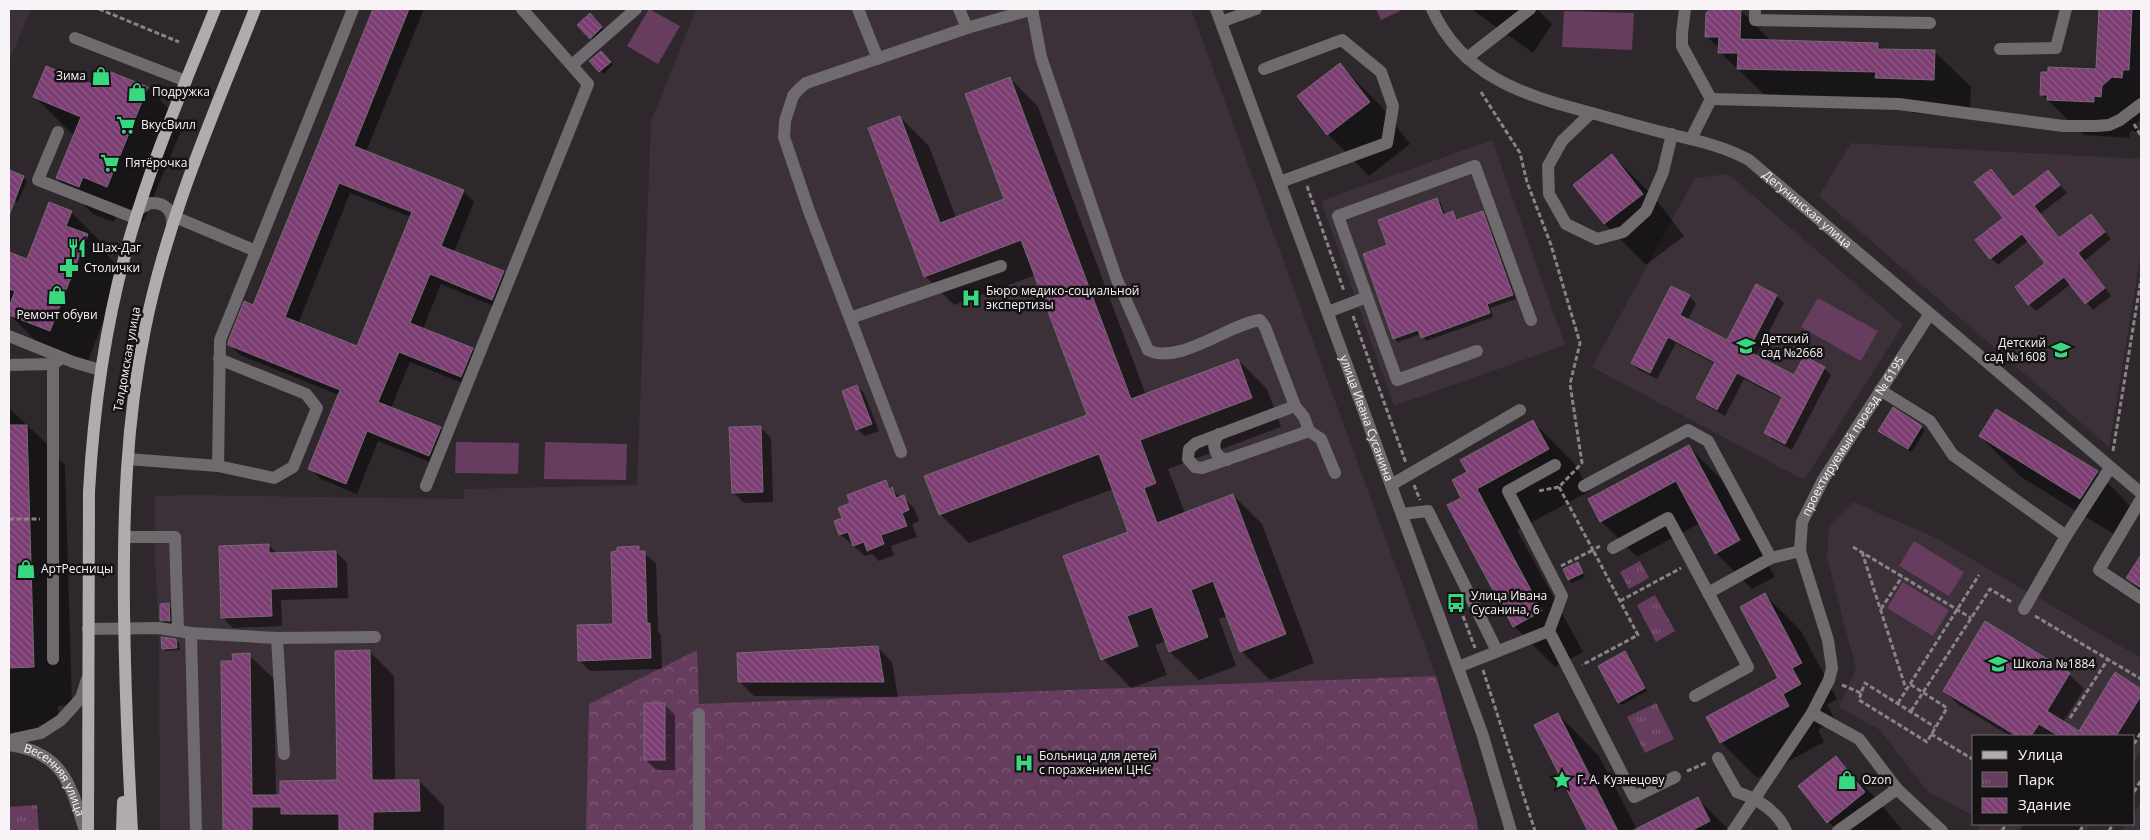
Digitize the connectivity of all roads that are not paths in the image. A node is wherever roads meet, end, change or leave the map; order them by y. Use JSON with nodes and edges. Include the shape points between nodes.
{"nodes":[{"id":1,"x":215,"y":9,"type":"edge"},
{"id":2,"x":255,"y":9,"type":"edge"},
{"id":3,"x":353,"y":9,"type":"edge"},
{"id":4,"x":522,"y":9,"type":"edge"},
{"id":5,"x":636,"y":9,"type":"edge"},
{"id":6,"x":858,"y":9,"type":"edge"},
{"id":7,"x":959,"y":9,"type":"edge"},
{"id":8,"x":1033,"y":9,"type":"edge"},
{"id":9,"x":1216,"y":9,"type":"edge"},
{"id":10,"x":1256,"y":9,"type":"edge"},
{"id":11,"x":1432,"y":9,"type":"edge"},
{"id":12,"x":1530,"y":9,"type":"edge"},
{"id":13,"x":1685,"y":9,"type":"edge"},
{"id":14,"x":1755,"y":9,"type":"edge"},
{"id":15,"x":2066,"y":9,"type":"edge"},
{"id":16,"x":1221,"y":22,"type":"junction"},
{"id":17,"x":1930,"y":23,"type":"dead end"},
{"id":18,"x":967,"y":28,"type":"junction"},
{"id":19,"x":75,"y":38,"type":"dead end"},
{"id":20,"x":2000,"y":49,"type":"dead end"},
{"id":21,"x":1467,"y":58,"type":"junction"},
{"id":22,"x":878,"y":59,"type":"junction"},
{"id":23,"x":572,"y":65,"type":"junction"},
{"id":24,"x":1264,"y":69,"type":"dead end"},
{"id":25,"x":186,"y":81,"type":"junction"},
{"id":26,"x":1710,"y":99,"type":"junction"},
{"id":27,"x":2141,"y":104,"type":"edge"},
{"id":28,"x":1591,"y":113,"type":"junction"},
{"id":29,"x":58,"y":132,"type":"dead end"},
{"id":30,"x":1672,"y":134,"type":"junction"},
{"id":31,"x":1691,"y":139,"type":"junction"},
{"id":32,"x":1280,"y":182,"type":"junction"},
{"id":33,"x":136,"y":217,"type":"junction"},
{"id":34,"x":173,"y":222,"type":"junction"},
{"id":35,"x":256,"y":251,"type":"junction"},
{"id":36,"x":1001,"y":266,"type":"dead end"},
{"id":37,"x":1367,"y":297,"type":"junction"},
{"id":38,"x":1328,"y":312,"type":"junction"},
{"id":39,"x":1930,"y":315,"type":"junction"},
{"id":40,"x":850,"y":318,"type":"junction"},
{"id":41,"x":1531,"y":320,"type":"dead end"},
{"id":42,"x":9,"y":336,"type":"edge"},
{"id":43,"x":1477,"y":351,"type":"dead end"},
{"id":44,"x":219,"y":359,"type":"junction"},
{"id":45,"x":58,"y":361,"type":"junction"},
{"id":46,"x":9,"y":365,"type":"edge"},
{"id":47,"x":100,"y":370,"type":"junction"},
{"id":48,"x":1880,"y":390,"type":"junction"},
{"id":49,"x":1295,"y":406,"type":"junction"},
{"id":50,"x":1520,"y":410,"type":"dead end"},
{"id":51,"x":1309,"y":431,"type":"junction"},
{"id":52,"x":1219,"y":434,"type":"junction"},
{"id":53,"x":901,"y":452,"type":"dead end"},
{"id":54,"x":128,"y":458,"type":"junction"},
{"id":55,"x":1227,"y":460,"type":"junction"},
{"id":56,"x":1555,"y":465,"type":"dead end"},
{"id":57,"x":218,"y":466,"type":"junction"},
{"id":58,"x":2110,"y":468,"type":"junction"},
{"id":59,"x":1335,"y":473,"type":"dead end"},
{"id":60,"x":1391,"y":485,"type":"junction"},
{"id":61,"x":426,"y":486,"type":"dead end"},
{"id":62,"x":1584,"y":486,"type":"dead end"},
{"id":63,"x":2141,"y":493,"type":"edge"},
{"id":64,"x":2141,"y":500,"type":"edge"},
{"id":65,"x":1402,"y":514,"type":"junction"},
{"id":66,"x":2066,"y":536,"type":"junction"},
{"id":67,"x":125,"y":537,"type":"junction"},
{"id":68,"x":1613,"y":548,"type":"dead end"},
{"id":69,"x":1800,"y":551,"type":"junction"},
{"id":70,"x":1772,"y":558,"type":"junction"},
{"id":71,"x":1708,"y":593,"type":"junction"},
{"id":72,"x":2141,"y":598,"type":"edge"},
{"id":73,"x":2024,"y":609,"type":"road end"},
{"id":74,"x":88,"y":629,"type":"junction"},
{"id":75,"x":125,"y":629,"type":"junction"},
{"id":76,"x":1549,"y":631,"type":"junction"},
{"id":77,"x":185,"y":632,"type":"junction"},
{"id":78,"x":375,"y":637,"type":"dead end"},
{"id":79,"x":278,"y":638,"type":"junction"},
{"id":80,"x":1497,"y":651,"type":"junction"},
{"id":81,"x":53,"y":659,"type":"dead end"},
{"id":82,"x":1458,"y":667,"type":"junction"},
{"id":83,"x":88,"y":677,"type":"junction"},
{"id":84,"x":1695,"y":696,"type":"dead end"},
{"id":85,"x":1812,"y":713,"type":"junction"},
{"id":86,"x":698,"y":714,"type":"dead end"},
{"id":87,"x":126,"y":732,"type":"junction"},
{"id":88,"x":9,"y":740,"type":"edge"},
{"id":89,"x":9,"y":745,"type":"edge"},
{"id":90,"x":284,"y":754,"type":"dead end"},
{"id":91,"x":1718,"y":758,"type":"road end"},
{"id":92,"x":1675,"y":777,"type":"road end"},
{"id":93,"x":1897,"y":789,"type":"junction"},
{"id":94,"x":1754,"y":798,"type":"junction"},
{"id":95,"x":87,"y":831,"type":"edge"},
{"id":96,"x":122,"y":831,"type":"edge"},
{"id":97,"x":132,"y":831,"type":"edge"},
{"id":98,"x":196,"y":831,"type":"edge"},
{"id":99,"x":699,"y":831,"type":"edge"},
{"id":100,"x":1510,"y":831,"type":"edge"},
{"id":101,"x":1733,"y":831,"type":"edge"},
{"id":102,"x":1786,"y":831,"type":"edge"},
{"id":103,"x":1838,"y":831,"type":"edge"},
{"id":104,"x":1942,"y":831,"type":"edge"}],
"edges":[{"from":1,"to":25,"type":"main road","name":"Талдомская улица"},
{"from":2,"to":34,"type":"main road","name":"Талдомская улица"},
{"from":3,"to":35,"type":"street"},
{"from":4,"to":23,"type":"street"},
{"from":5,"to":23,"type":"street"},
{"from":6,"to":22,"type":"street"},
{"from":7,"to":18,"type":"street"},
{"from":8,"to":18,"type":"street"},
{"from":8,"to":49,"type":"street","via":[[1040,57],[1118,280],[1148,350],[1156,354],[1174,353],[1260,320]]},
{"from":9,"to":16,"type":"street","name":"улица Ивана Сусанина"},
{"from":10,"to":16,"type":"street"},
{"from":11,"to":21,"type":"street","name":"Дегунинская улица"},
{"from":12,"to":21,"type":"street"},
{"from":13,"to":26,"type":"street","via":[[1682,46]]},
{"from":14,"to":17,"type":"street","via":[[1755,20]]},
{"from":15,"to":20,"type":"street","via":[[2056,48]]},
{"from":16,"to":32,"type":"street","name":"улица Ивана Сусанина"},
{"from":18,"to":22,"type":"street"},
{"from":19,"to":25,"type":"street"},
{"from":21,"to":28,"type":"street","name":"Дегунинская улица","via":[[1510,88]]},
{"from":22,"to":40,"type":"street","via":[[806,83],[794,96],[784,121],[784,137]]},
{"from":23,"to":61,"type":"street","via":[[588,84]]},
{"from":24,"to":32,"type":"street","via":[[1342,40],[1381,72],[1393,106],[1387,143]]},
{"from":25,"to":33,"type":"main road","name":"Талдомская улица"},
{"from":26,"to":27,"type":"street","via":[[1899,104],[2063,126],[2109,125]]},
{"from":26,"to":31,"type":"street"},
{"from":28,"to":30,"type":"street","name":"Дегунинская улица"},
{"from":28,"to":30,"type":"street","via":[[1562,141],[1548,166],[1549,194],[1566,224],[1597,239],[1623,232],[1646,211],[1663,172]]},
{"from":29,"to":33,"type":"street","via":[[38,180]]},
{"from":30,"to":31,"type":"street","name":"Дегунинская улица"},
{"from":31,"to":39,"type":"street","name":"Дегунинская улица","via":[[1718,146],[1749,160]]},
{"from":32,"to":38,"type":"street","name":"улица Ивана Сусанина"},
{"from":33,"to":34,"type":"street","via":[[144,205],[157,202],[168,208]]},
{"from":33,"to":47,"type":"main road","name":"Талдомская улица"},
{"from":34,"to":35,"type":"street"},
{"from":34,"to":54,"type":"main road","name":"Талдомская улица","via":[[145,327],[134,388]]},
{"from":35,"to":44,"type":"street","via":[[220,340]]},
{"from":36,"to":40,"type":"street"},
{"from":37,"to":38,"type":"street"},
{"from":37,"to":41,"type":"street","via":[[1338,216],[1475,166]]},
{"from":37,"to":43,"type":"street","via":[[1397,380]]},
{"from":38,"to":60,"type":"street","name":"улица Ивана Сусанина"},
{"from":39,"to":48,"type":"street","name":"проектируемый проезд № 6195"},
{"from":39,"to":58,"type":"street","name":"Дегунинская улица"},
{"from":40,"to":53,"type":"street"},
{"from":42,"to":45,"type":"street"},
{"from":44,"to":57,"type":"street"},
{"from":44,"to":57,"type":"street","via":[[306,394],[317,408],[293,467],[274,478]]},
{"from":45,"to":46,"type":"street"},
{"from":45,"to":47,"type":"street"},
{"from":45,"to":81,"type":"street"},
{"from":47,"to":74,"type":"main road","name":"Талдомская улица","via":[[90,484]]},
{"from":48,"to":66,"type":"street","via":[[1930,422],[1953,455]]},
{"from":48,"to":69,"type":"street","name":"проектируемый проезд № 6195","via":[[1809,504],[1802,522]]},
{"from":49,"to":51,"type":"street"},
{"from":49,"to":52,"type":"street"},
{"from":50,"to":60,"type":"street"},
{"from":51,"to":55,"type":"street"},
{"from":51,"to":59,"type":"street","via":[[1321,439]]},
{"from":52,"to":55,"type":"street","via":[[1214,448]]},
{"from":52,"to":55,"type":"street","via":[[1192,445],[1188,460],[1195,467],[1202,468]]},
{"from":54,"to":57,"type":"street"},
{"from":54,"to":67,"type":"main road","name":"Талдомская улица"},
{"from":56,"to":76,"type":"street","via":[[1508,491],[1562,596]]},
{"from":58,"to":63,"type":"street","name":"Дегунинская улица"},
{"from":58,"to":66,"type":"street"},
{"from":60,"to":65,"type":"street","name":"улица Ивана Сусанина"},
{"from":62,"to":70,"type":"street","via":[[1688,430],[1708,440]]},
{"from":64,"to":72,"type":"street","via":[[2099,570]]},
{"from":65,"to":80,"type":"street","via":[[1428,510]]},
{"from":65,"to":82,"type":"street","name":"улица Ивана Сусанина"},
{"from":66,"to":73,"type":"street"},
{"from":67,"to":75,"type":"main road","name":"Талдомская улица"},
{"from":67,"to":77,"type":"street","via":[[174,537]]},
{"from":68,"to":71,"type":"street","via":[[1668,518]]},
{"from":69,"to":70,"type":"street"},
{"from":69,"to":85,"type":"street","name":"проектируемый проезд № 6195","via":[[1832,656],[1829,680]]},
{"from":70,"to":71,"type":"street"},
{"from":71,"to":84,"type":"street","via":[[1748,667]]},
{"from":74,"to":75,"type":"street"},
{"from":74,"to":83,"type":"main road","name":"Талдомская улица"},
{"from":75,"to":77,"type":"street","via":[[159,628]]},
{"from":75,"to":87,"type":"main road","name":"Талдомская улица"},
{"from":76,"to":80,"type":"street"},
{"from":76,"to":92,"type":"street","via":[[1634,797]]},
{"from":77,"to":79,"type":"street"},
{"from":77,"to":98,"type":"street"},
{"from":78,"to":79,"type":"street"},
{"from":79,"to":90,"type":"street"},
{"from":80,"to":82,"type":"street"},
{"from":82,"to":100,"type":"street","name":"улица Ивана Сусанина","via":[[1482,733]]},
{"from":83,"to":88,"type":"street","name":"Весенняя улица","via":[[81,698],[61,720],[41,733]]},
{"from":83,"to":95,"type":"main road","name":"Талдомская улица"},
{"from":85,"to":93,"type":"street","via":[[1859,739]]},
{"from":85,"to":94,"type":"street","name":"проектируемый проезд № 6195"},
{"from":86,"to":99,"type":"street"},
{"from":87,"to":96,"type":"main road"},
{"from":87,"to":97,"type":"main road"},
{"from":89,"to":95,"type":"street","name":"Весенняя улица","via":[[42,754],[66,777]]},
{"from":91,"to":94,"type":"street","via":[[1737,792]]},
{"from":93,"to":103,"type":"street"},
{"from":93,"to":104,"type":"street"},
{"from":94,"to":101,"type":"street","name":"проектируемый проезд № 6195"},
{"from":94,"to":102,"type":"street","via":[[1781,820]]}]}
